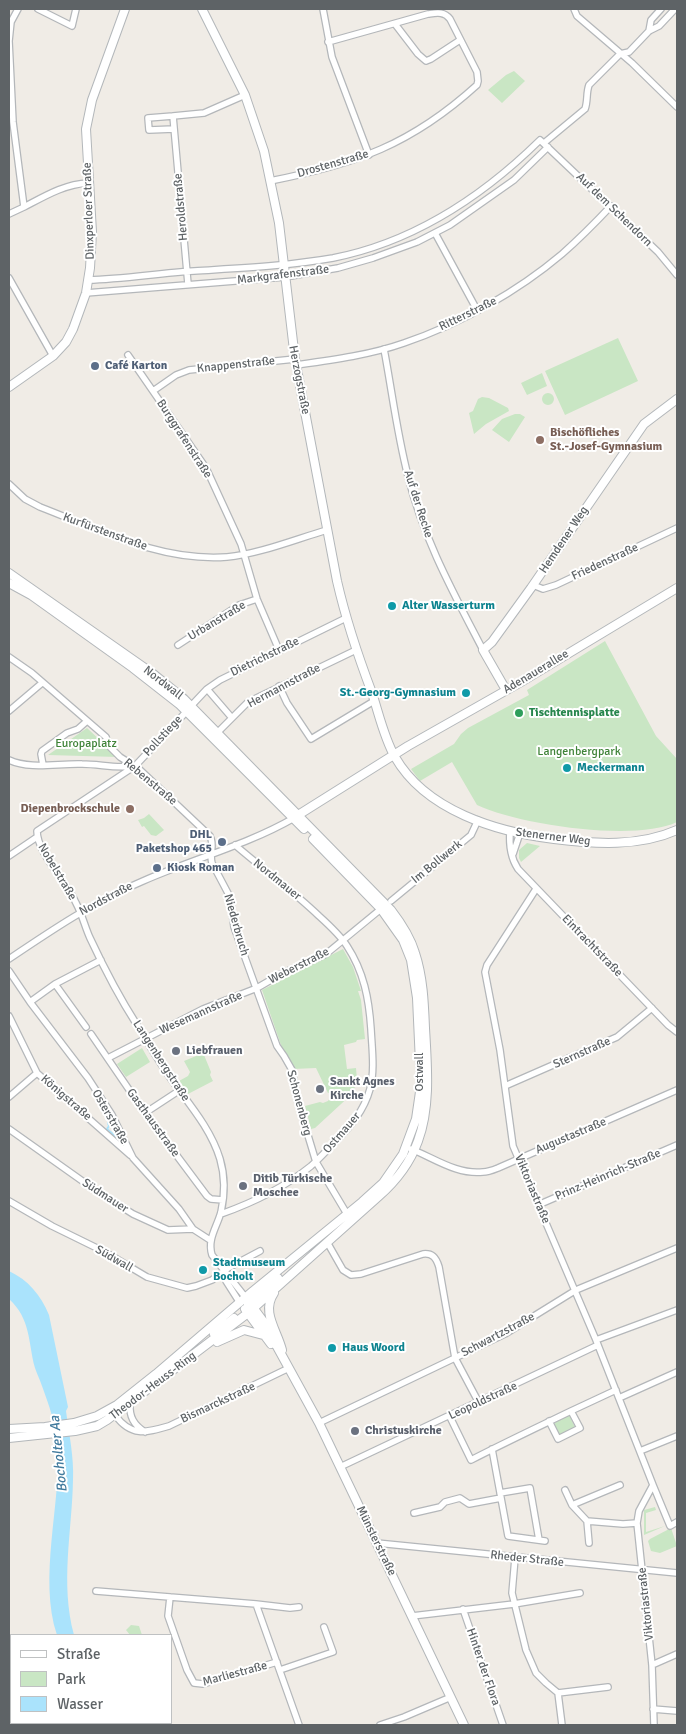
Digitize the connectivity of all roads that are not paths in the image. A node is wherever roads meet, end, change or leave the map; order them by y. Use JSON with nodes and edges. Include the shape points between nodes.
{"nodes":[{"id":1,"x":18,"y":9,"type":"edge"},
{"id":2,"x":38,"y":9,"type":"edge"},
{"id":3,"x":76,"y":9,"type":"edge"},
{"id":4,"x":125,"y":9,"type":"edge"},
{"id":5,"x":202,"y":9,"type":"edge"},
{"id":6,"x":323,"y":9,"type":"edge"},
{"id":7,"x":574,"y":9,"type":"edge"},
{"id":8,"x":661,"y":9,"type":"edge"},
{"id":9,"x":675,"y":9,"type":"edge"},
{"id":10,"x":395,"y":24,"type":"junction"},
{"id":11,"x":648,"y":31,"type":"junction"},
{"id":12,"x":460,"y":40,"type":"junction"},
{"id":13,"x":328,"y":42,"type":"junction"},
{"id":14,"x":620,"y":54,"type":"junction"},
{"id":15,"x":245,"y":95,"type":"junction"},
{"id":16,"x":677,"y":107,"type":"edge"},
{"id":17,"x":173,"y":116,"type":"junction"},
{"id":18,"x":174,"y":129,"type":"junction"},
{"id":19,"x":546,"y":145,"type":"junction"},
{"id":20,"x":369,"y":155,"type":"junction"},
{"id":21,"x":270,"y":181,"type":"junction"},
{"id":22,"x":88,"y":182,"type":"junction"},
{"id":23,"x":611,"y":206,"type":"junction"},
{"id":24,"x":24,"y":207,"type":"junction"},
{"id":25,"x":9,"y":214,"type":"edge"},
{"id":26,"x":435,"y":233,"type":"junction"},
{"id":27,"x":284,"y":264,"type":"junction"},
{"id":28,"x":187,"y":272,"type":"junction"},
{"id":29,"x":155,"y":275,"type":"junction"},
{"id":30,"x":677,"y":275,"type":"edge"},
{"id":31,"x":285,"y":277,"type":"junction"},
{"id":32,"x":9,"y":278,"type":"edge"},
{"id":33,"x":88,"y":280,"type":"junction"},
{"id":34,"x":188,"y":284,"type":"junction"},
{"id":35,"x":156,"y":287,"type":"junction"},
{"id":36,"x":86,"y":293,"type":"junction"},
{"id":37,"x":477,"y":310,"type":"junction"},
{"id":38,"x":384,"y":349,"type":"junction"},
{"id":39,"x":128,"y":355,"type":"dead end"},
{"id":40,"x":53,"y":356,"type":"junction"},
{"id":41,"x":295,"y":362,"type":"junction"},
{"id":42,"x":9,"y":387,"type":"edge"},
{"id":43,"x":152,"y":391,"type":"junction"},
{"id":44,"x":677,"y":399,"type":"edge"},
{"id":45,"x":9,"y":484,"type":"edge"},
{"id":46,"x":677,"y":528,"type":"edge"},
{"id":47,"x":327,"y":530,"type":"junction"},
{"id":48,"x":244,"y":554,"type":"junction"},
{"id":49,"x":9,"y":573,"type":"edge"},
{"id":50,"x":9,"y":583,"type":"edge"},
{"id":51,"x":532,"y":585,"type":"junction"},
{"id":52,"x":677,"y":588,"type":"edge"},
{"id":53,"x":257,"y":599,"type":"junction"},
{"id":54,"x":346,"y":618,"type":"junction"},
{"id":55,"x":178,"y":645,"type":"dead end"},
{"id":56,"x":279,"y":650,"type":"junction"},
{"id":57,"x":356,"y":650,"type":"junction"},
{"id":58,"x":483,"y":650,"type":"junction"},
{"id":59,"x":9,"y":657,"type":"edge"},
{"id":60,"x":42,"y":683,"type":"junction"},
{"id":61,"x":279,"y":686,"type":"junction"},
{"id":62,"x":207,"y":690,"type":"junction"},
{"id":63,"x":506,"y":690,"type":"junction"},
{"id":64,"x":374,"y":701,"type":"junction"},
{"id":65,"x":189,"y":709,"type":"junction"},
{"id":66,"x":9,"y":711,"type":"edge"},
{"id":67,"x":232,"y":718,"type":"junction"},
{"id":68,"x":87,"y":721,"type":"junction"},
{"id":69,"x":218,"y":732,"type":"junction"},
{"id":70,"x":394,"y":755,"type":"junction"},
{"id":71,"x":9,"y":760,"type":"edge"},
{"id":72,"x":43,"y":765,"type":"junction"},
{"id":73,"x":135,"y":766,"type":"junction"},
{"id":74,"x":296,"y":816,"type":"junction"},
{"id":75,"x":478,"y":820,"type":"junction"},
{"id":76,"x":677,"y":830,"type":"edge"},
{"id":77,"x":510,"y":831,"type":"junction"},
{"id":78,"x":37,"y":834,"type":"junction"},
{"id":79,"x":520,"y":834,"type":"junction"},
{"id":80,"x":235,"y":846,"type":"junction"},
{"id":81,"x":211,"y":854,"type":"junction"},
{"id":82,"x":9,"y":856,"type":"edge"},
{"id":83,"x":512,"y":856,"type":"junction"},
{"id":84,"x":536,"y":889,"type":"junction"},
{"id":85,"x":386,"y":905,"type":"junction"},
{"id":86,"x":80,"y":913,"type":"junction"},
{"id":87,"x":343,"y":940,"type":"junction"},
{"id":88,"x":9,"y":959,"type":"edge"},
{"id":89,"x":101,"y":960,"type":"junction"},
{"id":90,"x":9,"y":971,"type":"edge"},
{"id":91,"x":54,"y":984,"type":"junction"},
{"id":92,"x":257,"y":988,"type":"junction"},
{"id":93,"x":30,"y":1002,"type":"junction"},
{"id":94,"x":652,"y":1008,"type":"junction"},
{"id":95,"x":9,"y":1016,"type":"edge"},
{"id":96,"x":86,"y":1027,"type":"dead end"},
{"id":97,"x":677,"y":1032,"type":"edge"},
{"id":98,"x":91,"y":1034,"type":"dead end"},
{"id":99,"x":146,"y":1038,"type":"junction"},
{"id":100,"x":108,"y":1058,"type":"junction"},
{"id":101,"x":37,"y":1073,"type":"junction"},
{"id":102,"x":505,"y":1086,"type":"junction"},
{"id":103,"x":180,"y":1090,"type":"junction"},
{"id":104,"x":677,"y":1090,"type":"edge"},
{"id":105,"x":9,"y":1097,"type":"edge"},
{"id":106,"x":145,"y":1114,"type":"junction"},
{"id":107,"x":9,"y":1129,"type":"edge"},
{"id":108,"x":677,"y":1145,"type":"edge"},
{"id":109,"x":410,"y":1149,"type":"junction"},
{"id":110,"x":133,"y":1158,"type":"junction"},
{"id":111,"x":519,"y":1158,"type":"junction"},
{"id":112,"x":316,"y":1162,"type":"junction"},
{"id":113,"x":223,"y":1200,"type":"junction"},
{"id":114,"x":9,"y":1201,"type":"edge"},
{"id":115,"x":538,"y":1205,"type":"junction"},
{"id":116,"x":221,"y":1214,"type":"junction"},
{"id":117,"x":347,"y":1214,"type":"junction"},
{"id":118,"x":194,"y":1229,"type":"junction"},
{"id":119,"x":210,"y":1240,"type":"junction"},
{"id":120,"x":328,"y":1242,"type":"junction"},
{"id":121,"x":677,"y":1248,"type":"edge"},
{"id":122,"x":260,"y":1251,"type":"dead end"},
{"id":123,"x":224,"y":1270,"type":"junction"},
{"id":124,"x":278,"y":1285,"type":"junction"},
{"id":125,"x":576,"y":1290,"type":"junction"},
{"id":126,"x":247,"y":1305,"type":"junction"},
{"id":127,"x":677,"y":1310,"type":"edge"},
{"id":128,"x":264,"y":1335,"type":"junction"},
{"id":129,"x":597,"y":1342,"type":"junction"},
{"id":130,"x":204,"y":1348,"type":"junction"},
{"id":131,"x":455,"y":1358,"type":"junction"},
{"id":132,"x":284,"y":1359,"type":"junction"},
{"id":133,"x":289,"y":1368,"type":"junction"},
{"id":134,"x":677,"y":1372,"type":"edge"},
{"id":135,"x":616,"y":1390,"type":"junction"},
{"id":136,"x":619,"y":1398,"type":"junction"},
{"id":137,"x":130,"y":1403,"type":"junction"},
{"id":138,"x":479,"y":1403,"type":"junction"},
{"id":139,"x":572,"y":1411,"type":"junction"},
{"id":140,"x":114,"y":1415,"type":"junction"},
{"id":141,"x":450,"y":1417,"type":"junction"},
{"id":142,"x":549,"y":1421,"type":"junction"},
{"id":143,"x":319,"y":1423,"type":"junction"},
{"id":144,"x":75,"y":1427,"type":"junction"},
{"id":145,"x":9,"y":1429,"type":"edge"},
{"id":146,"x":46,"y":1431,"type":"junction"},
{"id":147,"x":145,"y":1432,"type":"junction"},
{"id":148,"x":677,"y":1436,"type":"edge"},
{"id":149,"x":9,"y":1438,"type":"edge"},
{"id":150,"x":492,"y":1449,"type":"junction"},
{"id":151,"x":640,"y":1451,"type":"junction"},
{"id":152,"x":340,"y":1467,"type":"junction"},
{"id":153,"x":620,"y":1485,"type":"dead end"},
{"id":154,"x":653,"y":1485,"type":"junction"},
{"id":155,"x":565,"y":1490,"type":"dead end"},
{"id":156,"x":501,"y":1496,"type":"junction"},
{"id":157,"x":572,"y":1505,"type":"junction"},
{"id":158,"x":414,"y":1513,"type":"dead end"},
{"id":159,"x":587,"y":1521,"type":"junction"},
{"id":160,"x":677,"y":1522,"type":"edge"},
{"id":161,"x":637,"y":1523,"type":"junction"},
{"id":162,"x":377,"y":1543,"type":"junction"},
{"id":163,"x":589,"y":1543,"type":"dead end"},
{"id":164,"x":515,"y":1558,"type":"junction"},
{"id":165,"x":642,"y":1570,"type":"junction"},
{"id":166,"x":677,"y":1573,"type":"edge"},
{"id":167,"x":96,"y":1591,"type":"dead end"},
{"id":168,"x":580,"y":1593,"type":"dead end"},
{"id":169,"x":170,"y":1596,"type":"junction"},
{"id":170,"x":256,"y":1604,"type":"junction"},
{"id":171,"x":514,"y":1604,"type":"junction"},
{"id":172,"x":299,"y":1607,"type":"dead end"},
{"id":173,"x":463,"y":1609,"type":"junction"},
{"id":174,"x":412,"y":1616,"type":"junction"},
{"id":175,"x":324,"y":1627,"type":"dead end"},
{"id":176,"x":677,"y":1654,"type":"edge"},
{"id":177,"x":277,"y":1662,"type":"junction"},
{"id":178,"x":652,"y":1665,"type":"junction"},
{"id":179,"x":280,"y":1670,"type":"junction"},
{"id":180,"x":608,"y":1687,"type":"dead end"},
{"id":181,"x":558,"y":1693,"type":"junction"},
{"id":182,"x":451,"y":1697,"type":"junction"},
{"id":183,"x":653,"y":1709,"type":"junction"},
{"id":184,"x":677,"y":1711,"type":"edge"},
{"id":185,"x":299,"y":1725,"type":"edge"},
{"id":186,"x":380,"y":1725,"type":"edge"},
{"id":187,"x":464,"y":1725,"type":"edge"},
{"id":188,"x":503,"y":1725,"type":"edge"},
{"id":189,"x":562,"y":1725,"type":"edge"},
{"id":190,"x":654,"y":1725,"type":"edge"}],
"edges":[{"from":1,"to":24,"type":"street","via":[[11,22],[9,41],[13,122]]},
{"from":2,"to":3,"type":"street","via":[[72,26]]},
{"from":4,"to":22,"type":"main road","name":"Dinxperloer Straße","via":[[92,100],[86,129]]},
{"from":5,"to":15,"type":"main road","name":"Herzogstraße"},
{"from":6,"to":13,"type":"street"},
{"from":7,"to":14,"type":"street","via":[[577,16]]},
{"from":8,"to":11,"type":"street","name":"Markgrafenstraße","via":[[651,20]]},
{"from":9,"to":11,"type":"street","name":"Markgrafenstraße","via":[[659,26]]},
{"from":10,"to":12,"type":"street","name":"Drostenstraße","via":[[436,12],[450,19]]},
{"from":10,"to":12,"type":"street","via":[[426,61]]},
{"from":10,"to":13,"type":"street","name":"Drostenstraße"},
{"from":11,"to":14,"type":"street","name":"Markgrafenstraße","via":[[629,52]]},
{"from":12,"to":20,"type":"street","name":"Drostenstraße","via":[[477,72],[477,85],[425,126]]},
{"from":13,"to":20,"type":"street"},
{"from":14,"to":16,"type":"street"},
{"from":14,"to":19,"type":"street","name":"Markgrafenstraße","via":[[589,85],[585,108]]},
{"from":15,"to":17,"type":"street","via":[[204,113]]},
{"from":15,"to":21,"type":"main road","name":"Herzogstraße","via":[[264,151]]},
{"from":17,"to":18,"type":"street","name":"Heroldstraße"},
{"from":17,"to":18,"type":"street","via":[[148,118],[149,130]]},
{"from":18,"to":28,"type":"street","name":"Heroldstraße"},
{"from":19,"to":23,"type":"street","name":"Auf dem Schendorn"},
{"from":19,"to":26,"type":"street","name":"Markgrafenstraße","via":[[514,180]]},
{"from":19,"to":27,"type":"street","name":"Markgrafenstraße","via":[[540,140],[508,171],[431,223],[368,249],[334,258]]},
{"from":20,"to":21,"type":"street","name":"Drostenstraße"},
{"from":21,"to":27,"type":"main road","name":"Herzogstraße"},
{"from":22,"to":24,"type":"street","via":[[55,191]]},
{"from":22,"to":33,"type":"main road","name":"Dinxperloer Straße","via":[[92,232]]},
{"from":23,"to":30,"type":"street","name":"Auf dem Schendorn"},
{"from":23,"to":37,"type":"street","name":"Ritterstraße","via":[[546,267]]},
{"from":24,"to":25,"type":"street"},
{"from":26,"to":31,"type":"street","name":"Markgrafenstraße","via":[[353,264]]},
{"from":26,"to":37,"type":"street"},
{"from":27,"to":28,"type":"street","name":"Markgrafenstraße"},
{"from":27,"to":31,"type":"main road","name":"Herzogstraße"},
{"from":28,"to":29,"type":"street","name":"Markgrafenstraße"},
{"from":28,"to":34,"type":"street","name":"Heroldstraße"},
{"from":29,"to":33,"type":"street","name":"Markgrafenstraße"},
{"from":29,"to":35,"type":"street"},
{"from":31,"to":34,"type":"street","name":"Markgrafenstraße"},
{"from":31,"to":41,"type":"main road","name":"Herzogstraße"},
{"from":32,"to":40,"type":"street"},
{"from":33,"to":36,"type":"main road","name":"Dinxperloer Straße"},
{"from":34,"to":35,"type":"street","name":"Markgrafenstraße"},
{"from":35,"to":36,"type":"street","name":"Markgrafenstraße"},
{"from":36,"to":40,"type":"main road","name":"Dinxperloer Straße","via":[[73,329]]},
{"from":37,"to":38,"type":"street","name":"Ritterstraße","via":[[422,336]]},
{"from":38,"to":41,"type":"street","name":"Ritterstraße"},
{"from":38,"to":58,"type":"street","name":"Auf der Recke","via":[[408,476],[419,511],[439,562]]},
{"from":39,"to":43,"type":"street","name":"Burggrafenstraße"},
{"from":40,"to":42,"type":"main road","name":"Dinxperloer Straße"},
{"from":41,"to":43,"type":"street","name":"Knappenstraße","via":[[189,370]]},
{"from":41,"to":47,"type":"main road","name":"Herzogstraße"},
{"from":43,"to":48,"type":"street","name":"Burggrafenstraße","via":[[206,468]]},
{"from":44,"to":51,"type":"main road","name":"Hemdener Weg","via":[[644,424]]},
{"from":45,"to":48,"type":"street","name":"Kurfürstenstraße","via":[[25,500],[40,508],[144,548],[206,557]]},
{"from":46,"to":51,"type":"street","name":"Friedenstraße","via":[[556,584],[543,589]]},
{"from":47,"to":48,"type":"street","name":"Kurfürstenstraße"},
{"from":47,"to":54,"type":"main road","name":"Herzogstraße"},
{"from":48,"to":53,"type":"street","name":"Urbanstraße"},
{"from":49,"to":65,"type":"main road","name":"Nordwall","via":[[152,673]]},
{"from":50,"to":65,"type":"main road","name":"Nordwall"},
{"from":51,"to":58,"type":"main road","name":"Hemdener Weg"},
{"from":52,"to":63,"type":"main road","name":"Adenauerallee"},
{"from":53,"to":55,"type":"street","name":"Urbanstraße","via":[[239,605]]},
{"from":53,"to":56,"type":"street","name":"Urbanstraße"},
{"from":54,"to":56,"type":"street","name":"Dietrichstraße"},
{"from":54,"to":57,"type":"main road","name":"Herzogstraße"},
{"from":56,"to":62,"type":"street","name":"Dietrichstraße","via":[[233,672]]},
{"from":57,"to":61,"type":"street","name":"Hermannstraße"},
{"from":57,"to":64,"type":"main road","name":"Herzogstraße"},
{"from":58,"to":63,"type":"main road"},
{"from":59,"to":60,"type":"street","name":"Rebenstraße"},
{"from":60,"to":66,"type":"street"},
{"from":60,"to":68,"type":"street","name":"Rebenstraße"},
{"from":61,"to":64,"type":"street","via":[[311,739]]},
{"from":61,"to":67,"type":"street","name":"Hermannstraße","via":[[248,702]]},
{"from":62,"to":65,"type":"street","name":"Dietrichstraße"},
{"from":62,"to":67,"type":"street"},
{"from":63,"to":70,"type":"main road","name":"Adenauerallee"},
{"from":64,"to":70,"type":"main road","name":"Herzogstraße"},
{"from":65,"to":69,"type":"main road","name":"Nordwall"},
{"from":65,"to":73,"type":"street","name":"Pollstiege"},
{"from":65,"to":74,"type":"main road","name":"Nordwall"},
{"from":67,"to":69,"type":"street","name":"Hermannstraße"},
{"from":68,"to":72,"type":"street","via":[[42,751]]},
{"from":68,"to":73,"type":"street","name":"Rebenstraße","via":[[106,737],[108,745],[120,757]]},
{"from":69,"to":74,"type":"main road","name":"Nordwall"},
{"from":70,"to":74,"type":"main road"},
{"from":70,"to":75,"type":"main road","name":"Stenerner Weg","via":[[411,779],[430,796]]},
{"from":71,"to":72,"type":"street"},
{"from":72,"to":73,"type":"street"},
{"from":73,"to":78,"type":"street","name":"Pollstiege"},
{"from":73,"to":81,"type":"street","name":"Rebenstraße","via":[[206,831],[213,841]]},
{"from":74,"to":80,"type":"street"},
{"from":74,"to":85,"type":"main road","name":"Ostwall"},
{"from":75,"to":77,"type":"main road","name":"Stenerner Weg"},
{"from":75,"to":85,"type":"street","name":"Im Bollwerk","via":[[471,834]]},
{"from":76,"to":79,"type":"main road","name":"Stenerner Weg","via":[[652,839],[620,843],[567,841]]},
{"from":77,"to":79,"type":"main road","name":"Stenerner Weg"},
{"from":77,"to":83,"type":"street","name":"Eintrachtstraße"},
{"from":78,"to":82,"type":"street","name":"Pollstiege"},
{"from":78,"to":86,"type":"street","name":"Nobelstraße"},
{"from":79,"to":83,"type":"street"},
{"from":80,"to":81,"type":"street"},
{"from":80,"to":87,"type":"street","name":"Nordmauer","via":[[308,905]]},
{"from":81,"to":86,"type":"street","name":"Nordstraße","via":[[128,887]]},
{"from":81,"to":92,"type":"street","name":"Niederbruch","via":[[212,863],[230,897],[234,926]]},
{"from":83,"to":84,"type":"street","name":"Eintrachtstraße","via":[[518,869]]},
{"from":84,"to":94,"type":"street","name":"Eintrachtstraße"},
{"from":84,"to":102,"type":"street","name":"Viktoriastraße","via":[[485,972]]},
{"from":85,"to":87,"type":"street","name":"Weberstraße"},
{"from":85,"to":109,"type":"main road","name":"Ostwall","via":[[411,940],[424,996],[427,1093],[422,1128]]},
{"from":86,"to":88,"type":"street","name":"Nordstraße"},
{"from":86,"to":89,"type":"street","name":"Langenbergstraße"},
{"from":87,"to":92,"type":"street","name":"Weberstraße","via":[[326,954]]},
{"from":87,"to":112,"type":"street","name":"Ostmauer","via":[[366,987],[372,1077],[364,1107],[348,1130]]},
{"from":89,"to":91,"type":"street"},
{"from":89,"to":99,"type":"street","name":"Langenbergstraße"},
{"from":90,"to":93,"type":"street","name":"Osterstraße"},
{"from":91,"to":93,"type":"street"},
{"from":91,"to":96,"type":"street"},
{"from":92,"to":99,"type":"street","name":"Wesemannstraße","via":[[203,1009]]},
{"from":92,"to":112,"type":"street","name":"Schonenberg","via":[[277,1046],[292,1070]]},
{"from":93,"to":110,"type":"street","name":"Osterstraße","via":[[88,1078],[112,1115]]},
{"from":94,"to":97,"type":"street","name":"Eintrachtstraße"},
{"from":94,"to":102,"type":"street","name":"Sternstraße","via":[[617,1037]]},
{"from":95,"to":101,"type":"street","name":"Königstraße"},
{"from":98,"to":100,"type":"street","name":"Gasthausstraße"},
{"from":99,"to":100,"type":"street","name":"Wesemannstraße"},
{"from":99,"to":103,"type":"street","name":"Langenbergstraße"},
{"from":100,"to":106,"type":"street","name":"Gasthausstraße"},
{"from":101,"to":105,"type":"street"},
{"from":101,"to":110,"type":"street","name":"Königstraße"},
{"from":102,"to":111,"type":"street","name":"Viktoriastraße","via":[[511,1136]]},
{"from":103,"to":106,"type":"street"},
{"from":103,"to":113,"type":"street","name":"Langenbergstraße","via":[[216,1148],[224,1183]]},
{"from":104,"to":111,"type":"street","name":"Augustastraße"},
{"from":106,"to":113,"type":"street","name":"Gasthausstraße","via":[[207,1196]]},
{"from":107,"to":118,"type":"street","name":"Südmauer","via":[[133,1214],[168,1230]]},
{"from":108,"to":115,"type":"street","name":"Prinz-Heinrich-Straße"},
{"from":109,"to":111,"type":"street","name":"Augustastraße","via":[[465,1172],[498,1168]]},
{"from":109,"to":117,"type":"main road","name":"Ostwall","via":[[383,1183]]},
{"from":109,"to":120,"type":"main road","name":"Ostwall","via":[[403,1169],[391,1184]]},
{"from":110,"to":118,"type":"street","name":"Osterstraße"},
{"from":111,"to":115,"type":"street","name":"Viktoriastraße"},
{"from":112,"to":116,"type":"street","name":"Ostmauer","via":[[281,1187]]},
{"from":112,"to":117,"type":"street","name":"Schonenberg"},
{"from":113,"to":116,"type":"street","name":"Langenbergstraße"},
{"from":114,"to":123,"type":"street","name":"Südwall","via":[[146,1276],[187,1288],[212,1280]]},
{"from":115,"to":125,"type":"street","name":"Viktoriastraße"},
{"from":116,"to":119,"type":"street","name":"Langenbergstraße"},
{"from":117,"to":126,"type":"main road","name":"Ostwall"},
{"from":118,"to":119,"type":"street"},
{"from":119,"to":123,"type":"street","via":[[212,1255]]},
{"from":120,"to":124,"type":"main road","name":"Ostwall"},
{"from":120,"to":131,"type":"street","via":[[344,1270],[351,1275],[422,1254],[434,1256],[439,1267]]},
{"from":121,"to":125,"type":"street","name":"Schwartzstraße"},
{"from":122,"to":123,"type":"street","name":"Südwall"},
{"from":123,"to":126,"type":"street","via":[[226,1281]]},
{"from":124,"to":126,"type":"main road","name":"Ostwall"},
{"from":124,"to":132,"type":"main road","name":"Ostwall","via":[[270,1298],[268,1312]]},
{"from":125,"to":129,"type":"street","name":"Viktoriastraße"},
{"from":125,"to":131,"type":"street","name":"Schwartzstraße","via":[[505,1334]]},
{"from":126,"to":128,"type":"main road","name":"Münsterstraße"},
{"from":126,"to":130,"type":"main road","via":[[215,1333]]},
{"from":126,"to":132,"type":"main road","name":"Münsterstraße"},
{"from":126,"to":144,"type":"main road","name":"Theodor-Heuss-Ring","via":[[124,1400]]},
{"from":127,"to":129,"type":"street","name":"Leopoldstraße"},
{"from":128,"to":130,"type":"main road","via":[[244,1330]]},
{"from":128,"to":132,"type":"main road","name":"Münsterstraße"},
{"from":129,"to":135,"type":"street","name":"Viktoriastraße"},
{"from":129,"to":138,"type":"street","name":"Leopoldstraße"},
{"from":130,"to":137,"type":"main road","name":"Theodor-Heuss-Ring"},
{"from":131,"to":138,"type":"street"},
{"from":131,"to":143,"type":"street","name":"Schwartzstraße"},
{"from":132,"to":133,"type":"main road","name":"Münsterstraße"},
{"from":133,"to":143,"type":"main road","name":"Münsterstraße"},
{"from":133,"to":147,"type":"street","name":"Bismarckstraße","via":[[168,1426]]},
{"from":134,"to":136,"type":"street"},
{"from":135,"to":136,"type":"street","name":"Viktoriastraße"},
{"from":135,"to":139,"type":"street"},
{"from":136,"to":151,"type":"street","name":"Viktoriastraße"},
{"from":137,"to":140,"type":"main road","name":"Theodor-Heuss-Ring"},
{"from":137,"to":147,"type":"street","via":[[132,1420]]},
{"from":138,"to":141,"type":"street","name":"Leopoldstraße"},
{"from":139,"to":142,"type":"street"},
{"from":139,"to":142,"type":"street","via":[[580,1428],[558,1439]]},
{"from":140,"to":144,"type":"main road","name":"Theodor-Heuss-Ring","via":[[96,1426]]},
{"from":140,"to":147,"type":"street","via":[[130,1430]]},
{"from":141,"to":150,"type":"street","via":[[471,1460]]},
{"from":141,"to":152,"type":"street","name":"Leopoldstraße"},
{"from":142,"to":150,"type":"street"},
{"from":143,"to":152,"type":"main road","name":"Münsterstraße"},
{"from":144,"to":146,"type":"main road","name":"Theodor-Heuss-Ring"},
{"from":145,"to":146,"type":"main road","name":"Theodor-Heuss-Ring"},
{"from":146,"to":149,"type":"main road","name":"Theodor-Heuss-Ring"},
{"from":148,"to":151,"type":"street"},
{"from":150,"to":156,"type":"street"},
{"from":151,"to":154,"type":"street","name":"Viktoriastraße"},
{"from":152,"to":162,"type":"main road","name":"Münsterstraße"},
{"from":153,"to":157,"type":"street"},
{"from":154,"to":160,"type":"street","name":"Viktoriastraße","via":[[670,1526]]},
{"from":154,"to":161,"type":"street","name":"Viktoriastraße","via":[[639,1511]]},
{"from":155,"to":157,"type":"street"},
{"from":156,"to":156,"type":"street","via":[[530,1488],[542,1541],[508,1536]]},
{"from":156,"to":158,"type":"street","via":[[469,1504],[460,1498]]},
{"from":157,"to":159,"type":"street"},
{"from":159,"to":161,"type":"street"},
{"from":159,"to":163,"type":"street"},
{"from":161,"to":165,"type":"street","name":"Viktoriastraße"},
{"from":162,"to":164,"type":"street","name":"Rheder Straße"},
{"from":162,"to":174,"type":"main road","name":"Münsterstraße"},
{"from":164,"to":165,"type":"street","name":"Rheder Straße"},
{"from":164,"to":171,"type":"street"},
{"from":165,"to":166,"type":"street","name":"Rheder Straße"},
{"from":165,"to":178,"type":"street","name":"Viktoriastraße"},
{"from":167,"to":169,"type":"street"},
{"from":168,"to":171,"type":"street","name":"Hinter der Flora"},
{"from":169,"to":170,"type":"street"},
{"from":169,"to":177,"type":"street","name":"Marliestraße","via":[[168,1616],[194,1683],[203,1684]]},
{"from":170,"to":172,"type":"street"},
{"from":170,"to":177,"type":"street","name":"Marliestraße"},
{"from":171,"to":173,"type":"street","name":"Hinter der Flora"},
{"from":171,"to":181,"type":"street","via":[[526,1650],[536,1673]]},
{"from":173,"to":174,"type":"street","name":"Hinter der Flora"},
{"from":173,"to":188,"type":"street","name":"Hinter der Flora"},
{"from":174,"to":182,"type":"main road","name":"Münsterstraße"},
{"from":175,"to":179,"type":"street","via":[[333,1652]]},
{"from":176,"to":178,"type":"street"},
{"from":177,"to":179,"type":"street"},
{"from":178,"to":183,"type":"street","name":"Viktoriastraße"},
{"from":179,"to":185,"type":"street"},
{"from":180,"to":181,"type":"street"},
{"from":181,"to":189,"type":"street"},
{"from":182,"to":186,"type":"street"},
{"from":182,"to":187,"type":"main road","name":"Münsterstraße"},
{"from":183,"to":184,"type":"street"},
{"from":183,"to":190,"type":"street","name":"Viktoriastraße"}]}
